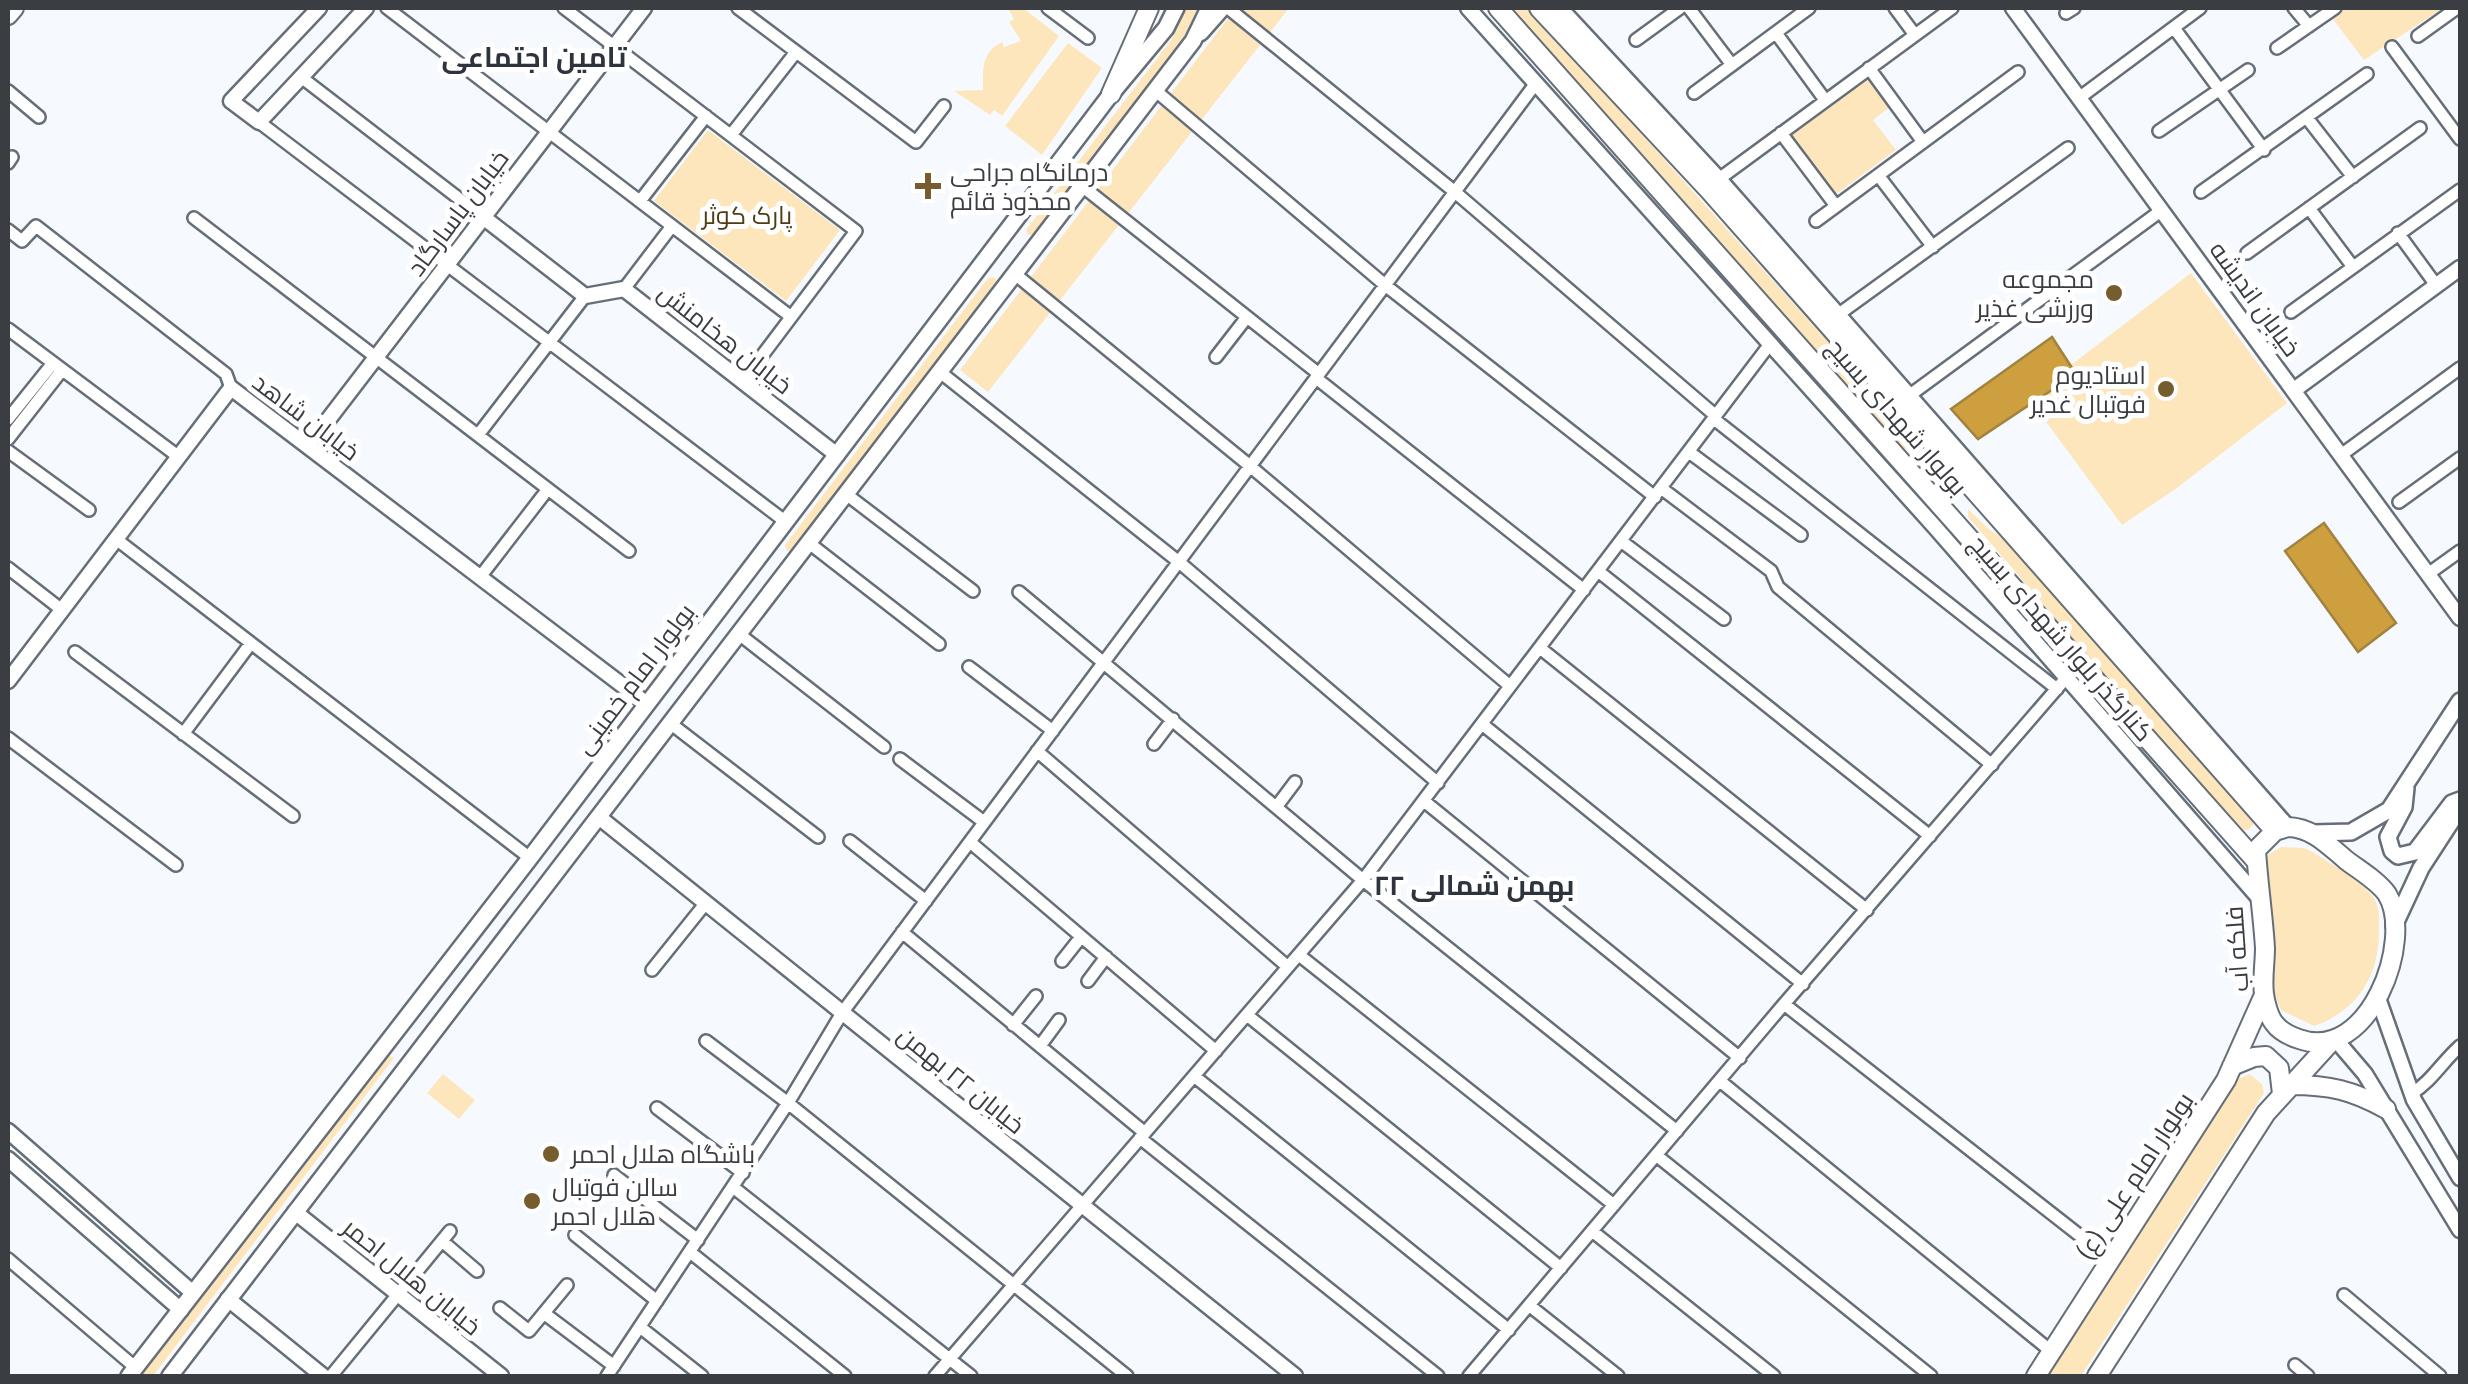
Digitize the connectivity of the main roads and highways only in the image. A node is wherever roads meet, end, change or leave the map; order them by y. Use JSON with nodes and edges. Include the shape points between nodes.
{"nodes":[{"id":1,"x":14,"y":8,"type":"edge"},
{"id":2,"x":1149,"y":8,"type":"edge"},
{"id":3,"x":1176,"y":8,"type":"edge"},
{"id":4,"x":1209,"y":8,"type":"edge"},
{"id":5,"x":1498,"y":8,"type":"edge"},
{"id":6,"x":1539,"y":8,"type":"edge"},
{"id":7,"x":8,"y":15,"type":"edge"},
{"id":8,"x":1111,"y":94,"type":"junction"},
{"id":9,"x":988,"y":256,"type":"junction"},
{"id":10,"x":1015,"y":274,"type":"junction"},
{"id":11,"x":858,"y":428,"type":"junction"},
{"id":12,"x":880,"y":449,"type":"junction"},
{"id":13,"x":1973,"y":490,"type":"junction"},
{"id":14,"x":1948,"y":512,"type":"junction"},
{"id":15,"x":762,"y":554,"type":"junction"},
{"id":16,"x":786,"y":572,"type":"junction"},
{"id":17,"x":2460,"y":700,"type":"edge"},
{"id":18,"x":2406,"y":784,"type":"junction"},
{"id":19,"x":2460,"y":800,"type":"edge"},
{"id":20,"x":2460,"y":808,"type":"edge"},
{"id":21,"x":2282,"y":829,"type":"junction"},
{"id":22,"x":2314,"y":833,"type":"junction"},
{"id":23,"x":2257,"y":862,"type":"junction"},
{"id":24,"x":2394,"y":926,"type":"junction"},
{"id":25,"x":2264,"y":996,"type":"junction"},
{"id":26,"x":392,"y":1034,"type":"junction"},
{"id":27,"x":2333,"y":1041,"type":"junction"},
{"id":28,"x":418,"y":1051,"type":"junction"},
{"id":29,"x":2232,"y":1066,"type":"junction"},
{"id":30,"x":2286,"y":1090,"type":"junction"},
{"id":31,"x":2386,"y":1109,"type":"road end"},
{"id":32,"x":133,"y":1372,"type":"edge"},
{"id":33,"x":170,"y":1376,"type":"edge"},
{"id":34,"x":2036,"y":1376,"type":"edge"},
{"id":35,"x":2097,"y":1376,"type":"edge"}],
"edges":[{"from":1,"to":7,"type":"main road"},
{"from":2,"to":8,"type":"main road"},
{"from":3,"to":8,"type":"main road","name":"بولوار امام خمینی"},
{"from":4,"to":10,"type":"main road","via":[[1194,41]]},
{"from":5,"to":14,"type":"main road","name":"بولوار شهدای بسیج"},
{"from":6,"to":13,"type":"main road","name":"بولوار شهدای بسیج"},
{"from":8,"to":9,"type":"main road","name":"بولوار امام خمینی"},
{"from":9,"to":10,"type":"main road"},
{"from":9,"to":11,"type":"main road","name":"بولوار امام خمینی"},
{"from":10,"to":12,"type":"main road"},
{"from":11,"to":12,"type":"main road","via":[[864,444]]},
{"from":11,"to":15,"type":"main road","name":"بولوار امام خمینی"},
{"from":12,"to":16,"type":"main road"},
{"from":13,"to":14,"type":"main road"},
{"from":13,"to":21,"type":"main road","name":"بولوار شهدای بسیج","via":[[2188,734]]},
{"from":14,"to":23,"type":"main road","name":"بولوار شهدای بسیج"},
{"from":15,"to":16,"type":"main road"},
{"from":15,"to":26,"type":"main road","name":"بولوار امام خمینی"},
{"from":16,"to":28,"type":"main road"},
{"from":17,"to":18,"type":"main road"},
{"from":18,"to":19,"type":"main road","via":[[2404,808],[2388,837],[2398,856],[2415,852]]},
{"from":18,"to":22,"type":"main road","via":[[2389,810],[2352,832]]},
{"from":20,"to":24,"type":"main road"},
{"from":21,"to":22,"type":"main road"},
{"from":21,"to":23,"type":"main road","via":[[2256,850]]},
{"from":22,"to":24,"type":"main road","via":[[2386,891]]},
{"from":23,"to":25,"type":"main road","name":"فلکه آب"},
{"from":24,"to":27,"type":"main road","via":[[2378,998],[2364,1019]]},
{"from":25,"to":27,"type":"main road","name":"فلکه آب","via":[[2273,1022],[2290,1036]]},
{"from":25,"to":29,"type":"main road","name":"بولوار امام علی (ع)"},
{"from":26,"to":28,"type":"main road"},
{"from":26,"to":32,"type":"main road","name":"بولوار امام خمینی"},
{"from":27,"to":30,"type":"main road"},
{"from":28,"to":33,"type":"main road"},
{"from":29,"to":30,"type":"main road","via":[[2266,1056],[2279,1068]]},
{"from":29,"to":34,"type":"main road","name":"بولوار امام علی (ع)"},
{"from":30,"to":31,"type":"main road","via":[[2326,1084]]},
{"from":30,"to":35,"type":"main road"}]}
